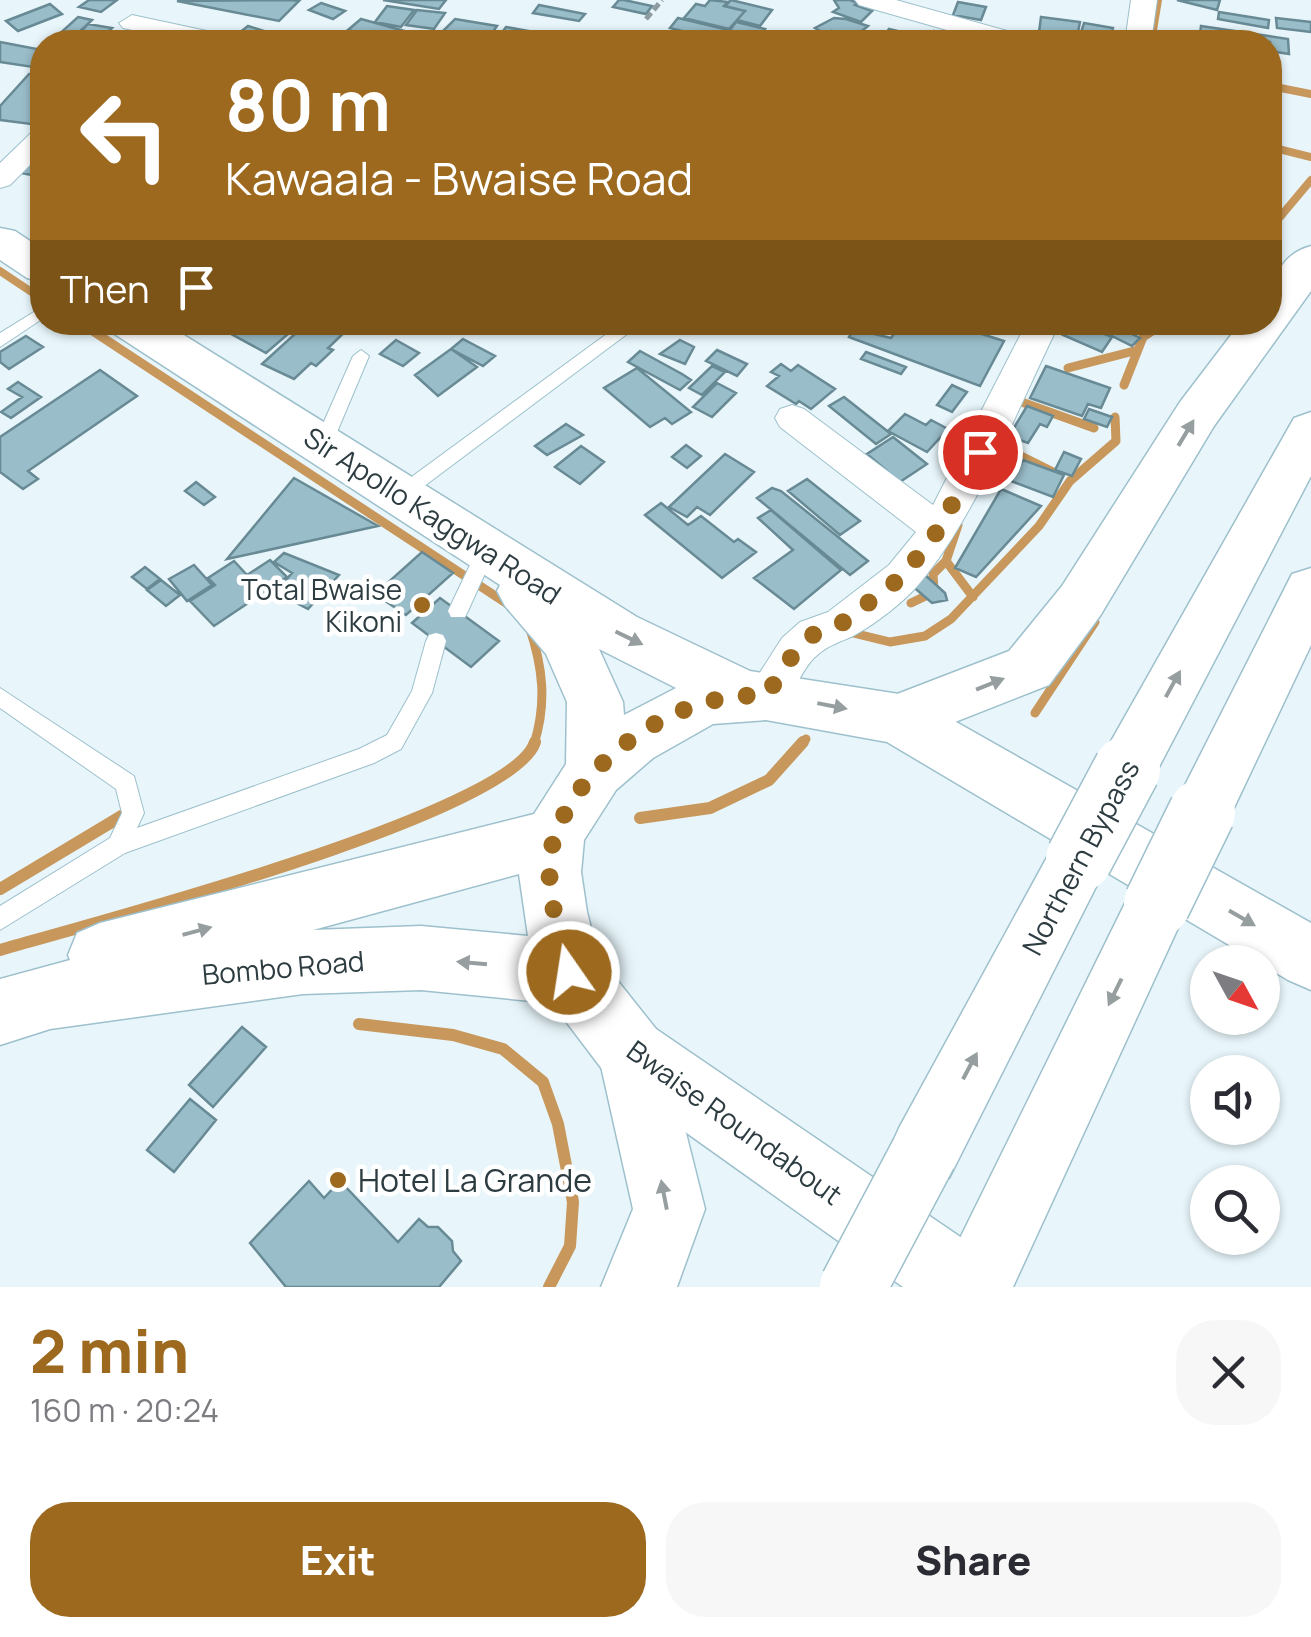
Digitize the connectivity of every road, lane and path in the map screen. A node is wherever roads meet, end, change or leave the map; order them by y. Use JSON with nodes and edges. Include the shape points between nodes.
{"nodes":[{"id":1,"x":149,"y":0,"type":"edge"},
{"id":2,"x":662,"y":0,"type":"edge"},
{"id":3,"x":868,"y":0,"type":"edge"},
{"id":4,"x":1144,"y":0,"type":"edge"},
{"id":5,"x":646,"y":19,"type":"dead end"},
{"id":6,"x":126,"y":30,"type":"edge"},
{"id":7,"x":974,"y":30,"type":"edge"},
{"id":8,"x":1140,"y":30,"type":"edge"},
{"id":9,"x":30,"y":150,"type":"edge"},
{"id":10,"x":0,"y":179,"type":"edge"},
{"id":11,"x":1311,"y":260,"type":"edge"},
{"id":12,"x":1282,"y":300,"type":"edge"},
{"id":13,"x":30,"y":320,"type":"edge"},
{"id":14,"x":150,"y":335,"type":"edge"},
{"id":15,"x":617,"y":335,"type":"edge"},
{"id":16,"x":1037,"y":335,"type":"edge"},
{"id":17,"x":1255,"y":335,"type":"edge"},
{"id":18,"x":0,"y":340,"type":"edge"},
{"id":19,"x":360,"y":356,"type":"dead end"},
{"id":20,"x":792,"y":418,"type":"dead end"},
{"id":21,"x":1311,"y":430,"type":"edge"},
{"id":22,"x":323,"y":444,"type":"junction"},
{"id":23,"x":401,"y":494,"type":"junction"},
{"id":24,"x":939,"y":529,"type":"junction"},
{"id":25,"x":487,"y":549,"type":"junction"},
{"id":26,"x":1311,"y":589,"type":"edge"},
{"id":27,"x":458,"y":611,"type":"dead end"},
{"id":28,"x":436,"y":641,"type":"dead end"},
{"id":29,"x":755,"y":696,"type":"junction"},
{"id":30,"x":0,"y":697,"type":"edge"},
{"id":31,"x":900,"y":719,"type":"junction"},
{"id":32,"x":596,"y":771,"type":"junction"},
{"id":33,"x":554,"y":838,"type":"junction"},
{"id":34,"x":118,"y":845,"type":"junction"},
{"id":35,"x":0,"y":919,"type":"edge"},
{"id":36,"x":1311,"y":958,"type":"edge"},
{"id":37,"x":569,"y":972,"type":"junction"},
{"id":38,"x":0,"y":978,"type":"edge"},
{"id":39,"x":0,"y":1012,"type":"edge"},
{"id":40,"x":632,"y":1054,"type":"junction"},
{"id":41,"x":640,"y":1287,"type":"edge"},
{"id":42,"x":853,"y":1287,"type":"edge"},
{"id":43,"x":970,"y":1287,"type":"edge"}],
"edges":[{"from":1,"to":6,"type":"street"},
{"from":2,"to":5,"type":"path"},
{"from":3,"to":7,"type":"street"},
{"from":4,"to":8,"type":"street"},
{"from":9,"to":10,"type":"street"},
{"from":11,"to":12,"type":"main road"},
{"from":13,"to":18,"type":"lane"},
{"from":14,"to":22,"type":"main road","name":"Sir Apollo Kaggwa Road"},
{"from":15,"to":23,"type":"lane"},
{"from":16,"to":24,"type":"street"},
{"from":31,"to":17,"type":"main road","one_way":true,"via":[[1029,668],[1081,601],[1197,414]]},
{"from":19,"to":22,"type":"lane"},
{"from":20,"to":24,"type":"street"},
{"from":42,"to":21,"type":"main road","name":"Northern Bypass","one_way":true,"bridge":true},
{"from":22,"to":23,"type":"main road","name":"Sir Apollo Kaggwa Road"},
{"from":23,"to":25,"type":"main road","name":"Sir Apollo Kaggwa Road"},
{"from":24,"to":29,"type":"street","via":[[903,576],[842,623],[814,634]]},
{"from":25,"to":27,"type":"lane"},
{"from":25,"to":29,"type":"main road","name":"Sir Apollo Kaggwa Road","one_way":true,"via":[[618,633]]},
{"from":25,"to":32,"type":"main road","via":[[568,641],[595,702]]},
{"from":26,"to":43,"type":"main road","one_way":true,"bridge":true},
{"from":28,"to":34,"type":"lane","via":[[422,693],[394,742]]},
{"from":29,"to":31,"type":"main road","name":"Bwaise Roundabout","one_way":true},
{"from":29,"to":32,"type":"main road","name":"Bwaise Roundabout","via":[[706,701],[670,717]]},
{"from":30,"to":34,"type":"lane","via":[[126,782],[133,813]]},
{"from":31,"to":36,"type":"main road","name":"Bwaise Roundabout","one_way":true},
{"from":32,"to":33,"type":"main road","name":"Bwaise Roundabout"},
{"from":33,"to":37,"type":"main road","name":"Bwaise Roundabout","via":[[554,912]]},
{"from":38,"to":33,"type":"main road","name":"Bombo Road","one_way":true},
{"from":34,"to":35,"type":"lane"},
{"from":37,"to":39,"type":"main road","name":"Bombo Road","one_way":true,"via":[[421,958],[303,962],[50,996]]},
{"from":37,"to":40,"type":"main road","name":"Bwaise Roundabout"},
{"from":41,"to":40,"type":"main road","one_way":true,"via":[[668,1210]]},
{"from":40,"to":43,"type":"main road","name":"Bwaise Roundabout"}]}
